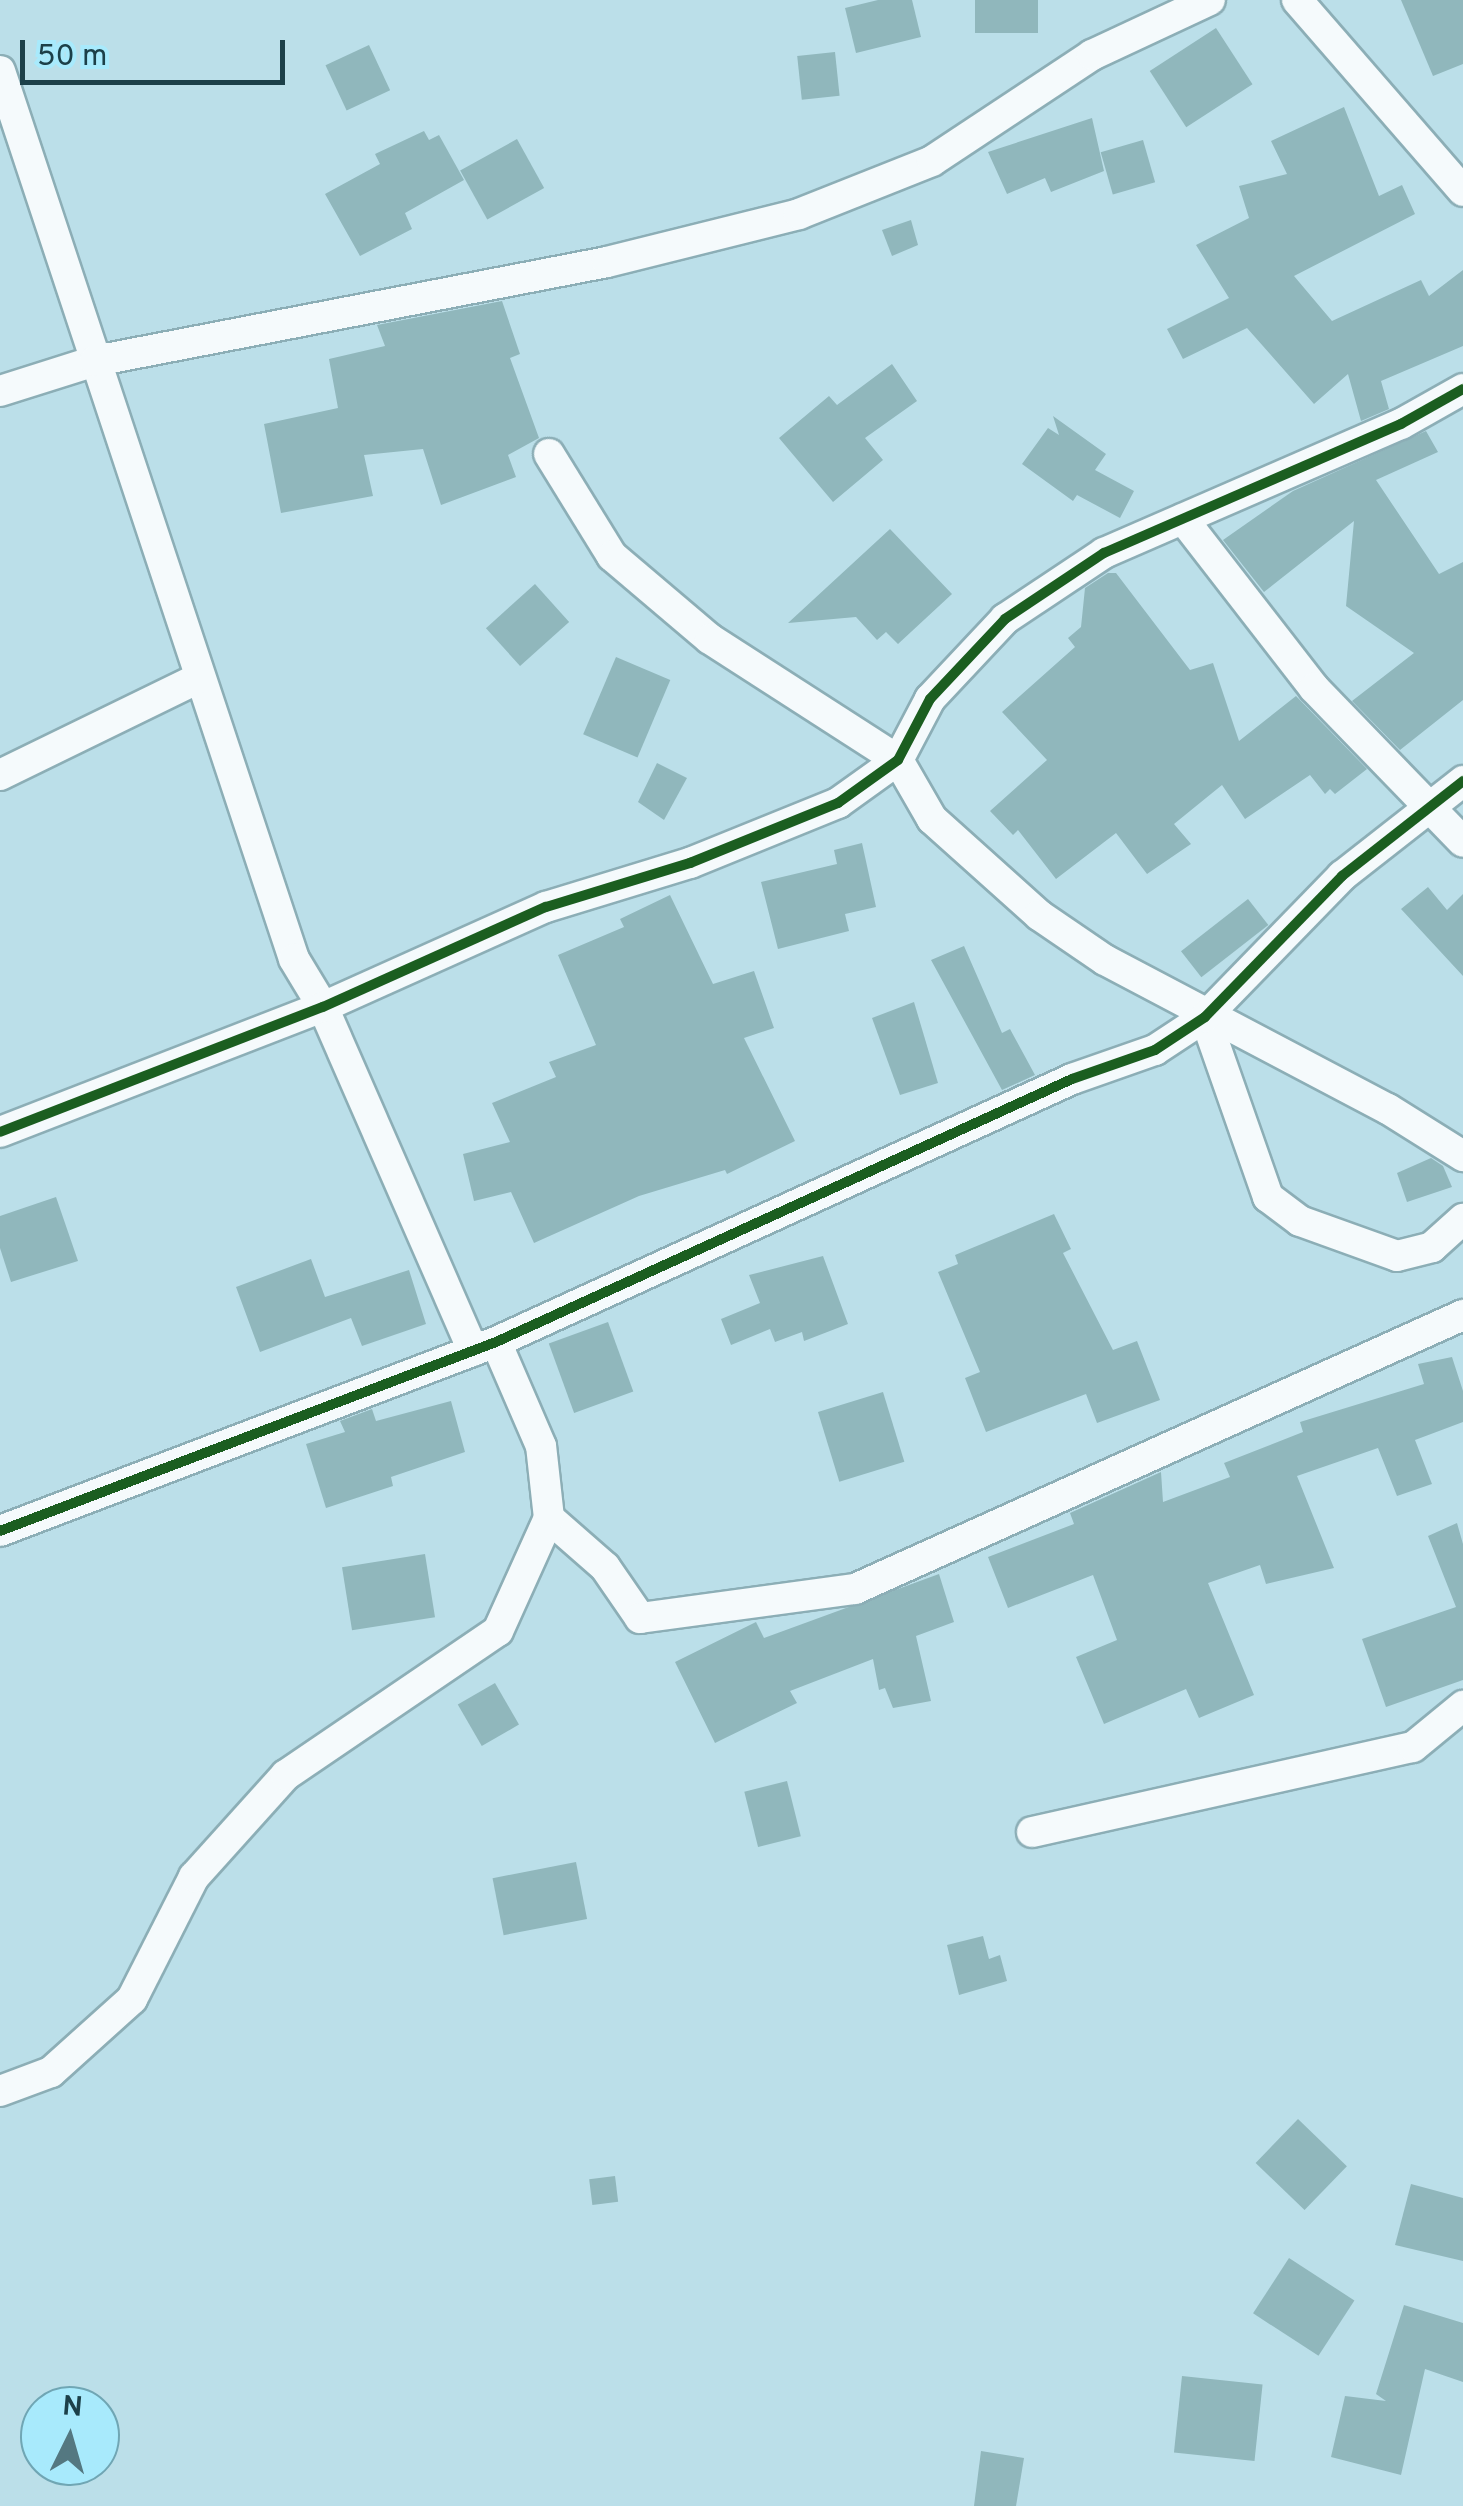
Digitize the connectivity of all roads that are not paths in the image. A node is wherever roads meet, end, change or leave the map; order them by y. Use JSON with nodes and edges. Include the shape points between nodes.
{"nodes":[{"id":1,"x":1210,"y":0,"type":"edge"},
{"id":2,"x":1296,"y":0,"type":"edge"},
{"id":3,"x":0,"y":71,"type":"edge"},
{"id":4,"x":1463,"y":191,"type":"edge"},
{"id":5,"x":95,"y":360,"type":"junction"},
{"id":6,"x":1463,"y":389,"type":"edge"},
{"id":7,"x":0,"y":392,"type":"edge"},
{"id":8,"x":549,"y":454,"type":"dead end"},
{"id":9,"x":1183,"y":519,"type":"junction"},
{"id":10,"x":199,"y":678,"type":"junction"},
{"id":11,"x":898,"y":760,"type":"junction"},
{"id":12,"x":0,"y":775,"type":"edge"},
{"id":13,"x":1463,"y":781,"type":"edge"},
{"id":14,"x":1428,"y":808,"type":"junction"},
{"id":15,"x":1463,"y":842,"type":"edge"},
{"id":16,"x":323,"y":1006,"type":"junction"},
{"id":17,"x":1205,"y":1017,"type":"junction"},
{"id":18,"x":0,"y":1132,"type":"edge"},
{"id":19,"x":1463,"y":1156,"type":"edge"},
{"id":20,"x":1463,"y":1219,"type":"edge"},
{"id":21,"x":1463,"y":1315,"type":"edge"},
{"id":22,"x":484,"y":1347,"type":"junction"},
{"id":23,"x":549,"y":1518,"type":"junction"},
{"id":24,"x":0,"y":1531,"type":"edge"},
{"id":25,"x":1463,"y":1706,"type":"edge"},
{"id":26,"x":1032,"y":1832,"type":"dead end"},
{"id":27,"x":0,"y":2091,"type":"edge"}],
"edges":[{"from":1,"to":5,"type":"street","via":[[1092,56],[932,162],[798,214],[606,262]]},
{"from":2,"to":4,"type":"street"},
{"from":3,"to":5,"type":"street"},
{"from":5,"to":7,"type":"street"},
{"from":5,"to":10,"type":"street"},
{"from":6,"to":9,"type":"street","via":[[1400,424]]},
{"from":8,"to":11,"type":"street","via":[[612,556],[710,638]]},
{"from":9,"to":11,"type":"street","via":[[1104,553],[1005,618],[930,699]]},
{"from":9,"to":14,"type":"street","via":[[1314,688]]},
{"from":10,"to":12,"type":"street"},
{"from":10,"to":16,"type":"street","via":[[294,959]]},
{"from":11,"to":16,"type":"street","via":[[838,803],[690,863],[546,907]]},
{"from":11,"to":17,"type":"street","via":[[932,819],[1039,915]]},
{"from":13,"to":14,"type":"street"},
{"from":14,"to":15,"type":"street"},
{"from":14,"to":17,"type":"street","via":[[1342,876]]},
{"from":16,"to":18,"type":"street"},
{"from":16,"to":22,"type":"street"},
{"from":17,"to":19,"type":"street","via":[[1388,1108]]},
{"from":17,"to":20,"type":"street","via":[[1268,1197],[1300,1222],[1397,1256],[1432,1246]]},
{"from":17,"to":22,"type":"street","via":[[1154,1050],[1072,1079]]},
{"from":21,"to":23,"type":"street","via":[[855,1589],[640,1618],[605,1567]]},
{"from":22,"to":23,"type":"street","via":[[541,1446]]},
{"from":22,"to":24,"type":"street"},
{"from":23,"to":27,"type":"street","via":[[498,1632],[286,1775],[194,1877],[132,2000],[51,2072]]},
{"from":25,"to":26,"type":"street","via":[[1413,1747]]}]}
